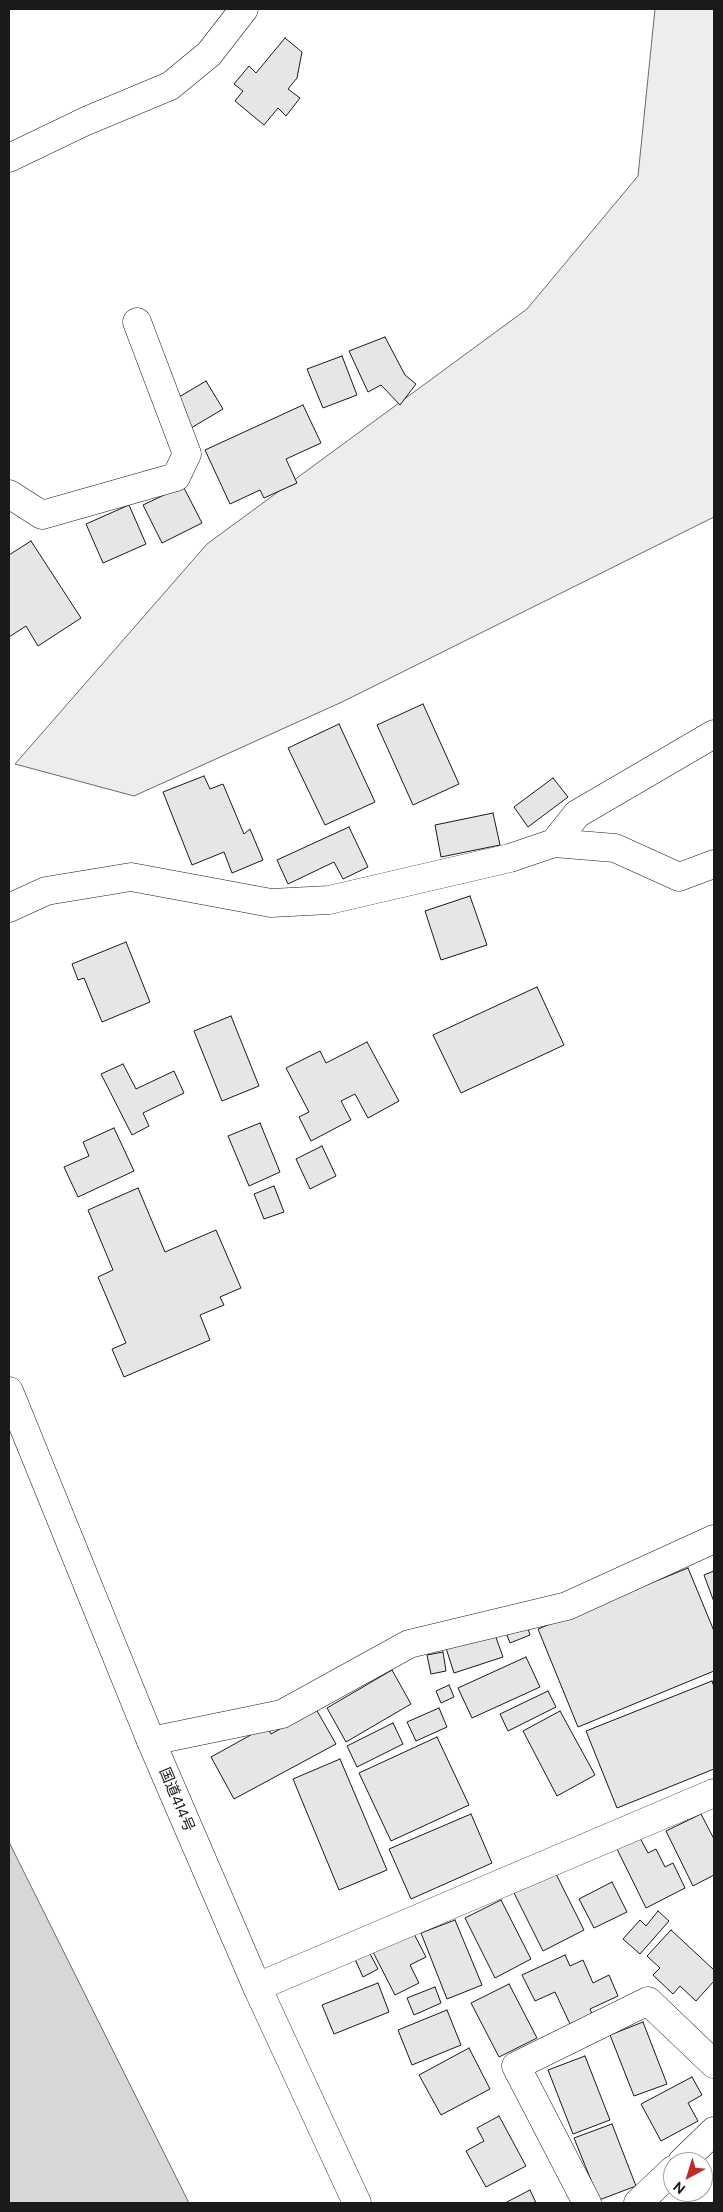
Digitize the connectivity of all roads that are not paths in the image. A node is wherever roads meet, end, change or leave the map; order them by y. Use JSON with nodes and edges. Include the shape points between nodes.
{"nodes":[{"id":1,"x":244,"y":9,"type":"edge"},
{"id":2,"x":9,"y":158,"type":"edge"},
{"id":3,"x":137,"y":322,"type":"dead end"},
{"id":4,"x":9,"y":494,"type":"edge"},
{"id":5,"x":714,"y":734,"type":"edge"},
{"id":6,"x":554,"y":843,"type":"junction"},
{"id":7,"x":714,"y":864,"type":"edge"},
{"id":8,"x":9,"y":908,"type":"edge"},
{"id":9,"x":9,"y":1391,"type":"edge"},
{"id":10,"x":714,"y":1539,"type":"edge"},
{"id":11,"x":151,"y":1741,"type":"junction"},
{"id":12,"x":714,"y":1793,"type":"edge"},
{"id":13,"x":257,"y":1987,"type":"junction"},
{"id":14,"x":714,"y":2064,"type":"edge"},
{"id":15,"x":711,"y":2140,"type":"edge"},
{"id":16,"x":695,"y":2152,"type":"edge"},
{"id":17,"x":663,"y":2179,"type":"edge"},
{"id":18,"x":357,"y":2203,"type":"edge"},
{"id":19,"x":587,"y":2203,"type":"edge"},
{"id":20,"x":638,"y":2203,"type":"edge"}],
"edges":[{"from":1,"to":2,"type":"main road","via":[[209,54],[170,86]]},
{"from":3,"to":4,"type":"main road","via":[[188,454],[176,477],[42,515]]},
{"from":5,"to":6,"type":"main road","via":[[577,814]]},
{"from":6,"to":7,"type":"main road","via":[[615,848],[679,877]]},
{"from":6,"to":8,"type":"main road","via":[[510,858],[329,900],[271,903],[131,877],[46,891]]},
{"from":9,"to":11,"type":"main road","name":"国道414号"},
{"from":10,"to":11,"type":"main road","via":[[567,1606],[409,1644],[282,1714]]},
{"from":11,"to":13,"type":"main road","name":"国道414号"},
{"from":12,"to":13,"type":"main road"},
{"from":13,"to":18,"type":"main road","name":"国道414号"},
{"from":14,"to":19,"type":"main road","via":[[648,2002],[516,2066]]},
{"from":15,"to":16,"type":"main road"},
{"from":17,"to":20,"type":"main road"}]}
